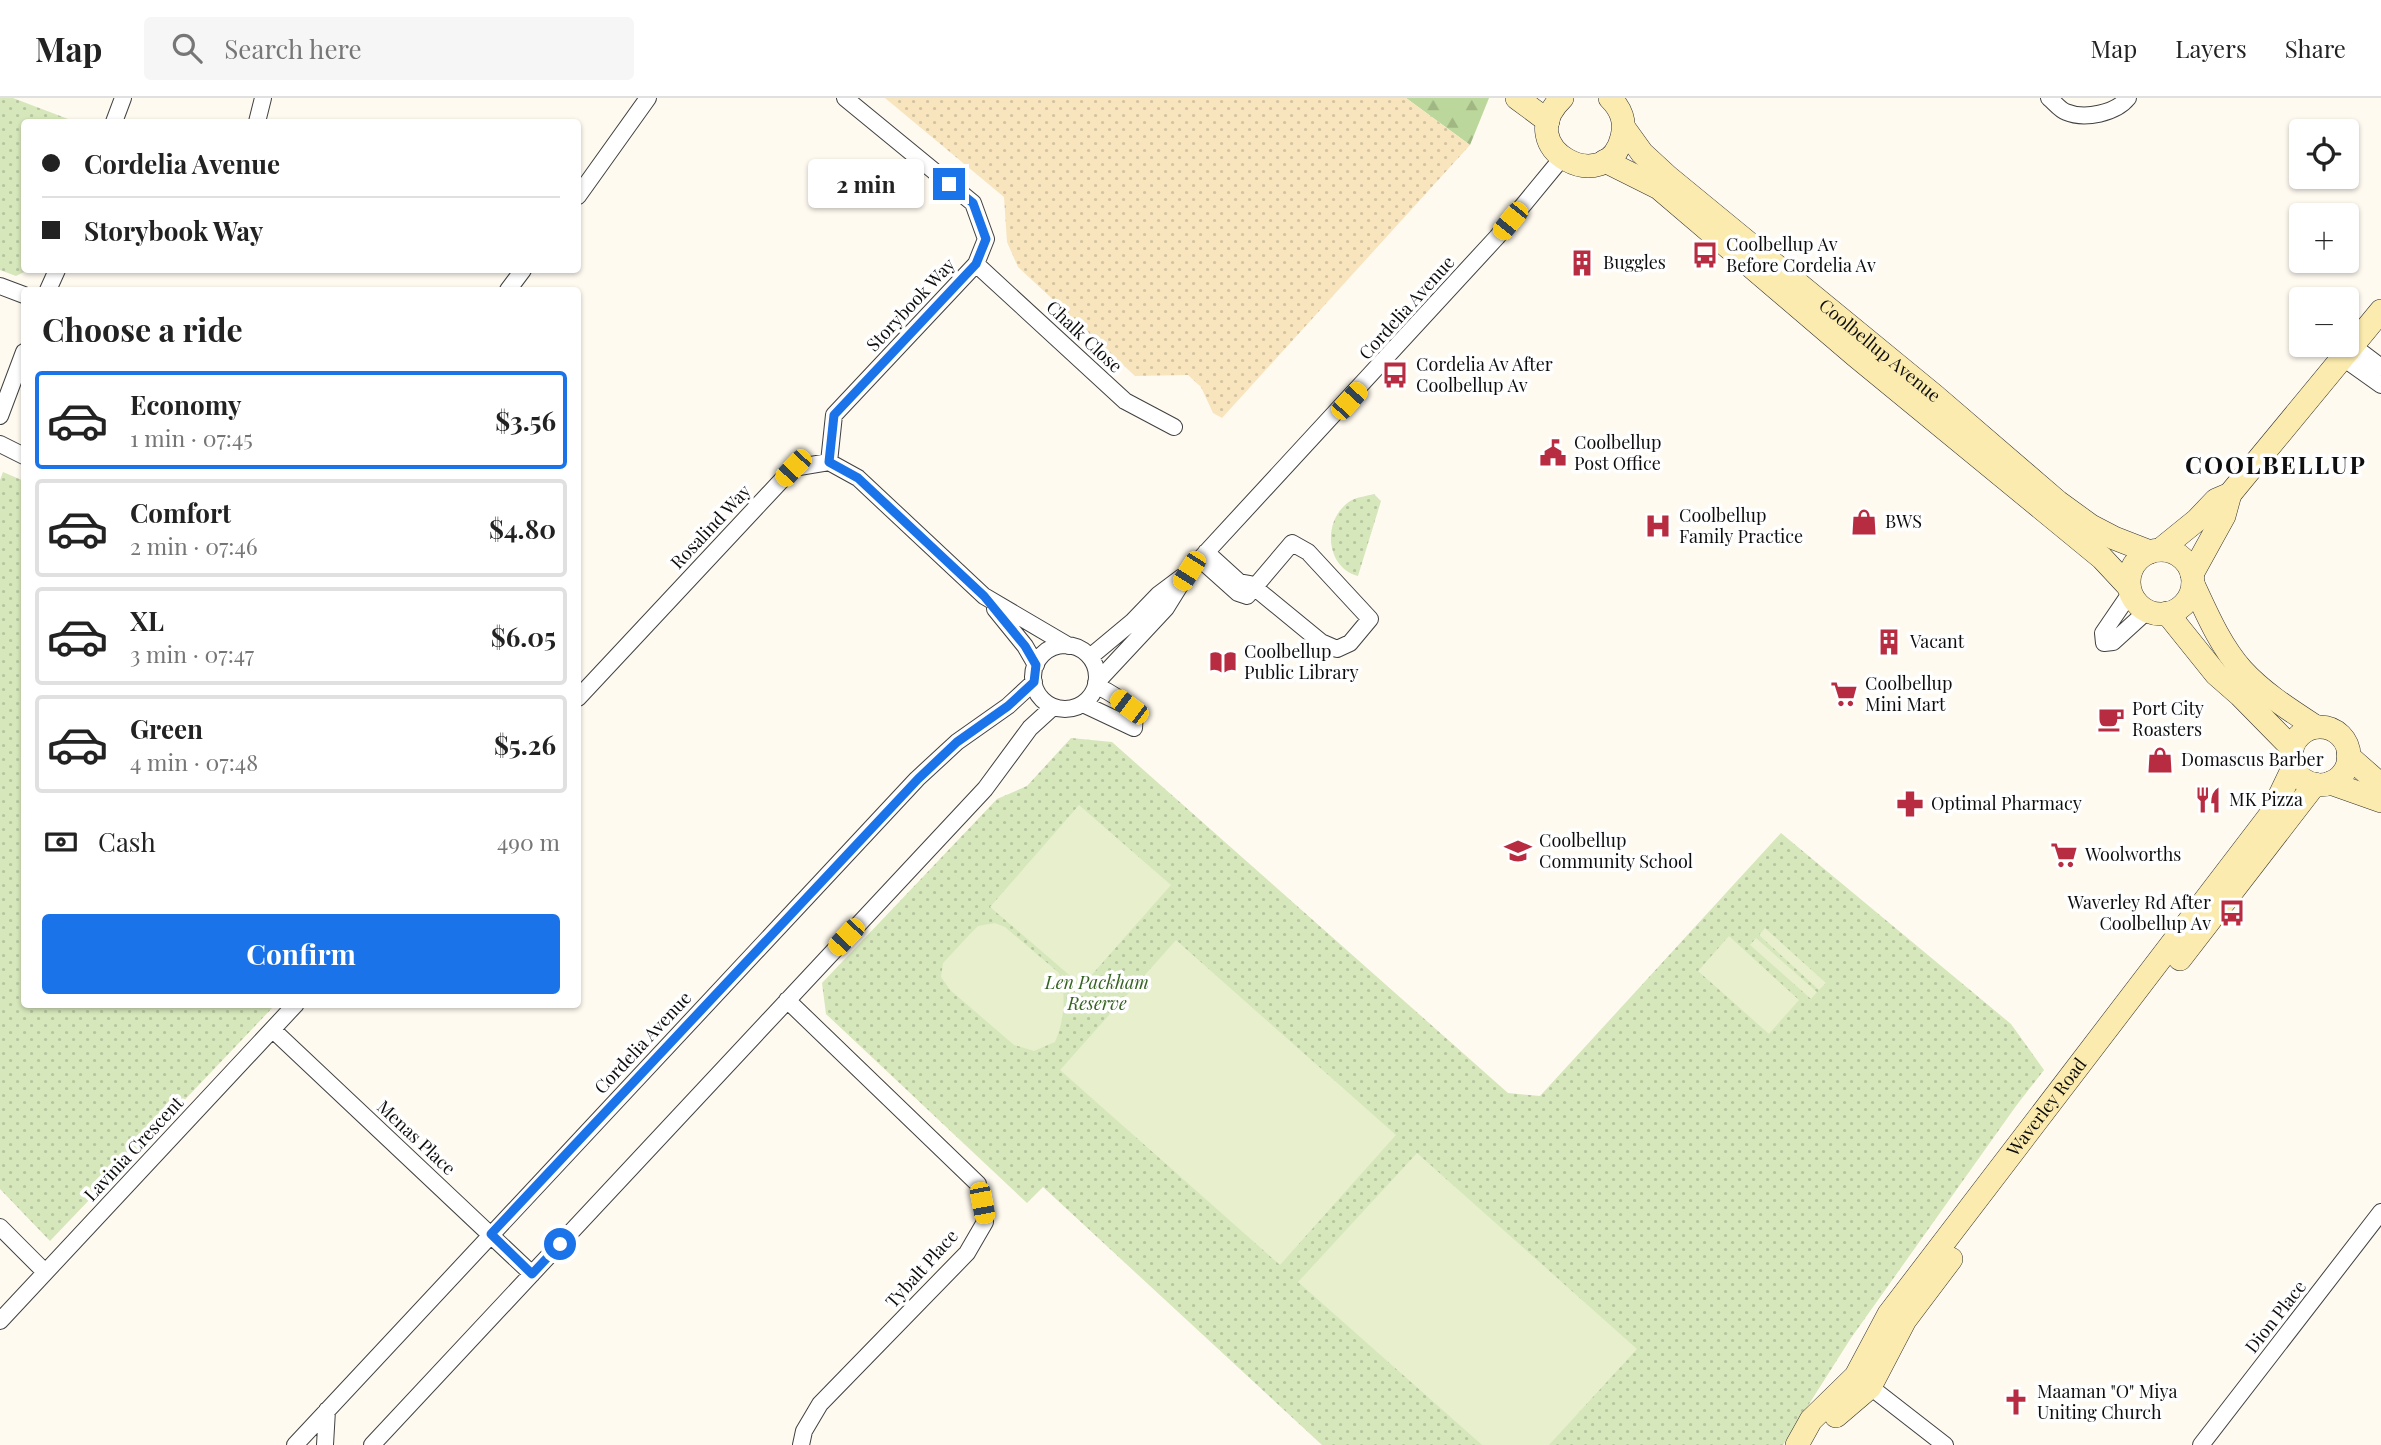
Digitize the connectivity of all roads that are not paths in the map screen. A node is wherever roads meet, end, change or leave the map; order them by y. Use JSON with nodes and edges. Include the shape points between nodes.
{"nodes":[{"id":1,"x":123,"y":98,"type":"edge"},
{"id":2,"x":263,"y":98,"type":"edge"},
{"id":3,"x":648,"y":98,"type":"edge"},
{"id":4,"x":845,"y":98,"type":"edge"},
{"id":5,"x":1517,"y":98,"type":"edge"},
{"id":6,"x":1560,"y":98,"type":"edge"},
{"id":7,"x":2049,"y":98,"type":"edge"},
{"id":8,"x":2128,"y":98,"type":"edge"},
{"id":9,"x":1621,"y":110,"type":"edge"},
{"id":10,"x":115,"y":119,"type":"edge"},
{"id":11,"x":258,"y":119,"type":"edge"},
{"id":12,"x":1548,"y":121,"type":"junction"},
{"id":13,"x":1562,"y":158,"type":"junction"},
{"id":14,"x":1605,"y":161,"type":"junction"},
{"id":15,"x":581,"y":191,"type":"edge"},
{"id":16,"x":976,"y":264,"type":"junction"},
{"id":17,"x":0,"y":286,"type":"edge"},
{"id":18,"x":21,"y":294,"type":"edge"},
{"id":19,"x":2381,"y":311,"type":"edge"},
{"id":20,"x":2359,"y":338,"type":"edge"},
{"id":21,"x":2344,"y":357,"type":"edge"},
{"id":22,"x":2353,"y":357,"type":"edge"},
{"id":23,"x":2358,"y":357,"type":"edge"},
{"id":24,"x":21,"y":360,"type":"edge"},
{"id":25,"x":2381,"y":368,"type":"edge"},
{"id":26,"x":2381,"y":385,"type":"edge"},
{"id":27,"x":0,"y":416,"type":"edge"},
{"id":28,"x":1174,"y":427,"type":"dead end"},
{"id":29,"x":0,"y":444,"type":"edge"},
{"id":30,"x":1985,"y":451,"type":"junction"},
{"id":31,"x":21,"y":454,"type":"edge"},
{"id":32,"x":829,"y":462,"type":"junction"},
{"id":33,"x":2230,"y":494,"type":"junction"},
{"id":34,"x":2155,"y":551,"type":"junction"},
{"id":35,"x":1199,"y":561,"type":"junction"},
{"id":36,"x":2192,"y":579,"type":"junction"},
{"id":37,"x":1254,"y":587,"type":"junction"},
{"id":38,"x":2130,"y":589,"type":"junction"},
{"id":39,"x":984,"y":596,"type":"junction"},
{"id":40,"x":2157,"y":612,"type":"junction"},
{"id":41,"x":1069,"y":646,"type":"junction"},
{"id":42,"x":1090,"y":657,"type":"junction"},
{"id":43,"x":1035,"y":673,"type":"junction"},
{"id":44,"x":1096,"y":684,"type":"junction"},
{"id":45,"x":581,"y":695,"type":"edge"},
{"id":46,"x":1083,"y":704,"type":"junction"},
{"id":47,"x":1053,"y":707,"type":"junction"},
{"id":48,"x":2316,"y":727,"type":"junction"},
{"id":49,"x":2348,"y":756,"type":"junction"},
{"id":50,"x":2293,"y":758,"type":"junction"},
{"id":51,"x":2322,"y":783,"type":"junction"},
{"id":52,"x":2381,"y":785,"type":"edge"},
{"id":53,"x":2381,"y":801,"type":"edge"},
{"id":54,"x":787,"y":1000,"type":"junction"},
{"id":55,"x":292,"y":1008,"type":"edge"},
{"id":56,"x":272,"y":1030,"type":"junction"},
{"id":57,"x":2381,"y":1212,"type":"edge"},
{"id":58,"x":0,"y":1227,"type":"edge"},
{"id":59,"x":491,"y":1234,"type":"junction"},
{"id":60,"x":45,"y":1272,"type":"junction"},
{"id":61,"x":532,"y":1274,"type":"junction"},
{"id":62,"x":0,"y":1321,"type":"edge"},
{"id":63,"x":1863,"y":1381,"type":"junction"},
{"id":64,"x":327,"y":1410,"type":"junction"},
{"id":65,"x":295,"y":1445,"type":"edge"},
{"id":66,"x":325,"y":1445,"type":"edge"},
{"id":67,"x":372,"y":1445,"type":"edge"},
{"id":68,"x":801,"y":1445,"type":"edge"},
{"id":69,"x":1797,"y":1445,"type":"edge"},
{"id":70,"x":1813,"y":1445,"type":"edge"},
{"id":71,"x":1945,"y":1445,"type":"edge"},
{"id":72,"x":2202,"y":1445,"type":"edge"}],
"edges":[{"from":1,"to":10,"type":"street"},
{"from":2,"to":11,"type":"street"},
{"from":3,"to":15,"type":"street"},
{"from":4,"to":16,"type":"street","name":"Storybook Way","via":[[973,203],[986,239]]},
{"from":5,"to":12,"type":"street"},
{"from":6,"to":12,"type":"street"},
{"from":7,"to":8,"type":"street","via":[[2066,112],[2089,116],[2122,106]]},
{"from":9,"to":14,"type":"street","via":[[1622,141]]},
{"from":9,"to":30,"type":"street","name":"Coolbellup Avenue","via":[[1642,153]]},
{"from":12,"to":13,"type":"street","via":[[1549,141]]},
{"from":13,"to":14,"type":"street","via":[[1583,166]]},
{"from":13,"to":35,"type":"street","name":"Cordelia Avenue","via":[[1488,247]]},
{"from":14,"to":30,"type":"street","name":"Coolbellup Avenue","via":[[1659,188]]},
{"from":16,"to":28,"type":"street","name":"Chalk Close","via":[[1125,401]]},
{"from":16,"to":32,"type":"street","name":"Storybook Way","via":[[834,415]]},
{"from":17,"to":18,"type":"street"},
{"from":19,"to":20,"type":"street"},
{"from":21,"to":33,"type":"street"},
{"from":22,"to":26,"type":"street"},
{"from":23,"to":25,"type":"street"},
{"from":24,"to":27,"type":"street"},
{"from":29,"to":31,"type":"street"},
{"from":30,"to":34,"type":"street","name":"Coolbellup Avenue","via":[[2091,526]]},
{"from":30,"to":38,"type":"street","name":"Coolbellup Avenue"},
{"from":32,"to":39,"type":"street","via":[[858,478]]},
{"from":32,"to":45,"type":"street","name":"Rosalind Way","via":[[793,468]]},
{"from":33,"to":34,"type":"street"},
{"from":33,"to":36,"type":"street","via":[[2224,516]]},
{"from":34,"to":36,"type":"street","via":[[2181,556]]},
{"from":34,"to":38,"type":"street","via":[[2133,566]]},
{"from":35,"to":37,"type":"street"},
{"from":35,"to":42,"type":"street"},
{"from":35,"to":44,"type":"street","via":[[1166,608]]},
{"from":36,"to":40,"type":"street","via":[[2185,603]]},
{"from":36,"to":48,"type":"street","via":[[2217,635],[2242,670]]},
{"from":37,"to":37,"type":"street","via":[[1321,642],[1337,649],[1350,643],[1370,619],[1308,552],[1292,543]]},
{"from":38,"to":40,"type":"street","via":[[2140,606]]},
{"from":38,"to":40,"type":"street","via":[[2103,633],[2104,643],[2113,642]]},
{"from":39,"to":41,"type":"street"},
{"from":39,"to":43,"type":"street","via":[[1025,646]]},
{"from":40,"to":50,"type":"street","via":[[2240,695]]},
{"from":41,"to":42,"type":"street"},
{"from":41,"to":43,"type":"street","via":[[1049,650]]},
{"from":42,"to":44,"type":"street"},
{"from":43,"to":47,"type":"street","via":[[1040,697]]},
{"from":43,"to":59,"type":"street","name":"Cordelia Avenue","via":[[1008,706],[957,742],[918,779]]},
{"from":44,"to":46,"type":"street"},
{"from":44,"to":46,"type":"street","via":[[1135,713],[1134,728]]},
{"from":46,"to":47,"type":"street","via":[[1072,709]]},
{"from":47,"to":54,"type":"street","via":[[1031,728],[985,789]]},
{"from":48,"to":49,"type":"street","via":[[2326,727],[2342,737]]},
{"from":48,"to":50,"type":"street","via":[[2298,736]]},
{"from":49,"to":51,"type":"street","via":[[2342,774]]},
{"from":49,"to":52,"type":"street"},
{"from":50,"to":51,"type":"street","via":[[2301,778]]},
{"from":50,"to":63,"type":"street","name":"Waverley Road","via":[[2271,814],[1889,1314]]},
{"from":51,"to":53,"type":"street"},
{"from":51,"to":63,"type":"street","name":"Waverley Road","via":[[2065,1106]]},
{"from":54,"to":61,"type":"street"},
{"from":54,"to":68,"type":"street","name":"Tybalt Place","via":[[978,1184],[985,1222],[967,1253],[820,1404]]},
{"from":55,"to":56,"type":"street","name":"Lavinia Crescent"},
{"from":56,"to":59,"type":"street","name":"Menas Place"},
{"from":56,"to":60,"type":"street","name":"Lavinia Crescent"},
{"from":57,"to":72,"type":"street","name":"Dion Place"},
{"from":58,"to":60,"type":"street"},
{"from":59,"to":61,"type":"street","name":"Menas Place"},
{"from":59,"to":64,"type":"street","name":"Cordelia Avenue"},
{"from":60,"to":62,"type":"street","name":"Lavinia Crescent"},
{"from":61,"to":67,"type":"street"},
{"from":63,"to":69,"type":"street","name":"Waverley Road","via":[[1811,1420]]},
{"from":63,"to":70,"type":"street","name":"Waverley Road"},
{"from":63,"to":71,"type":"street"},
{"from":64,"to":65,"type":"street","name":"Cordelia Avenue"},
{"from":64,"to":66,"type":"street"}]}
